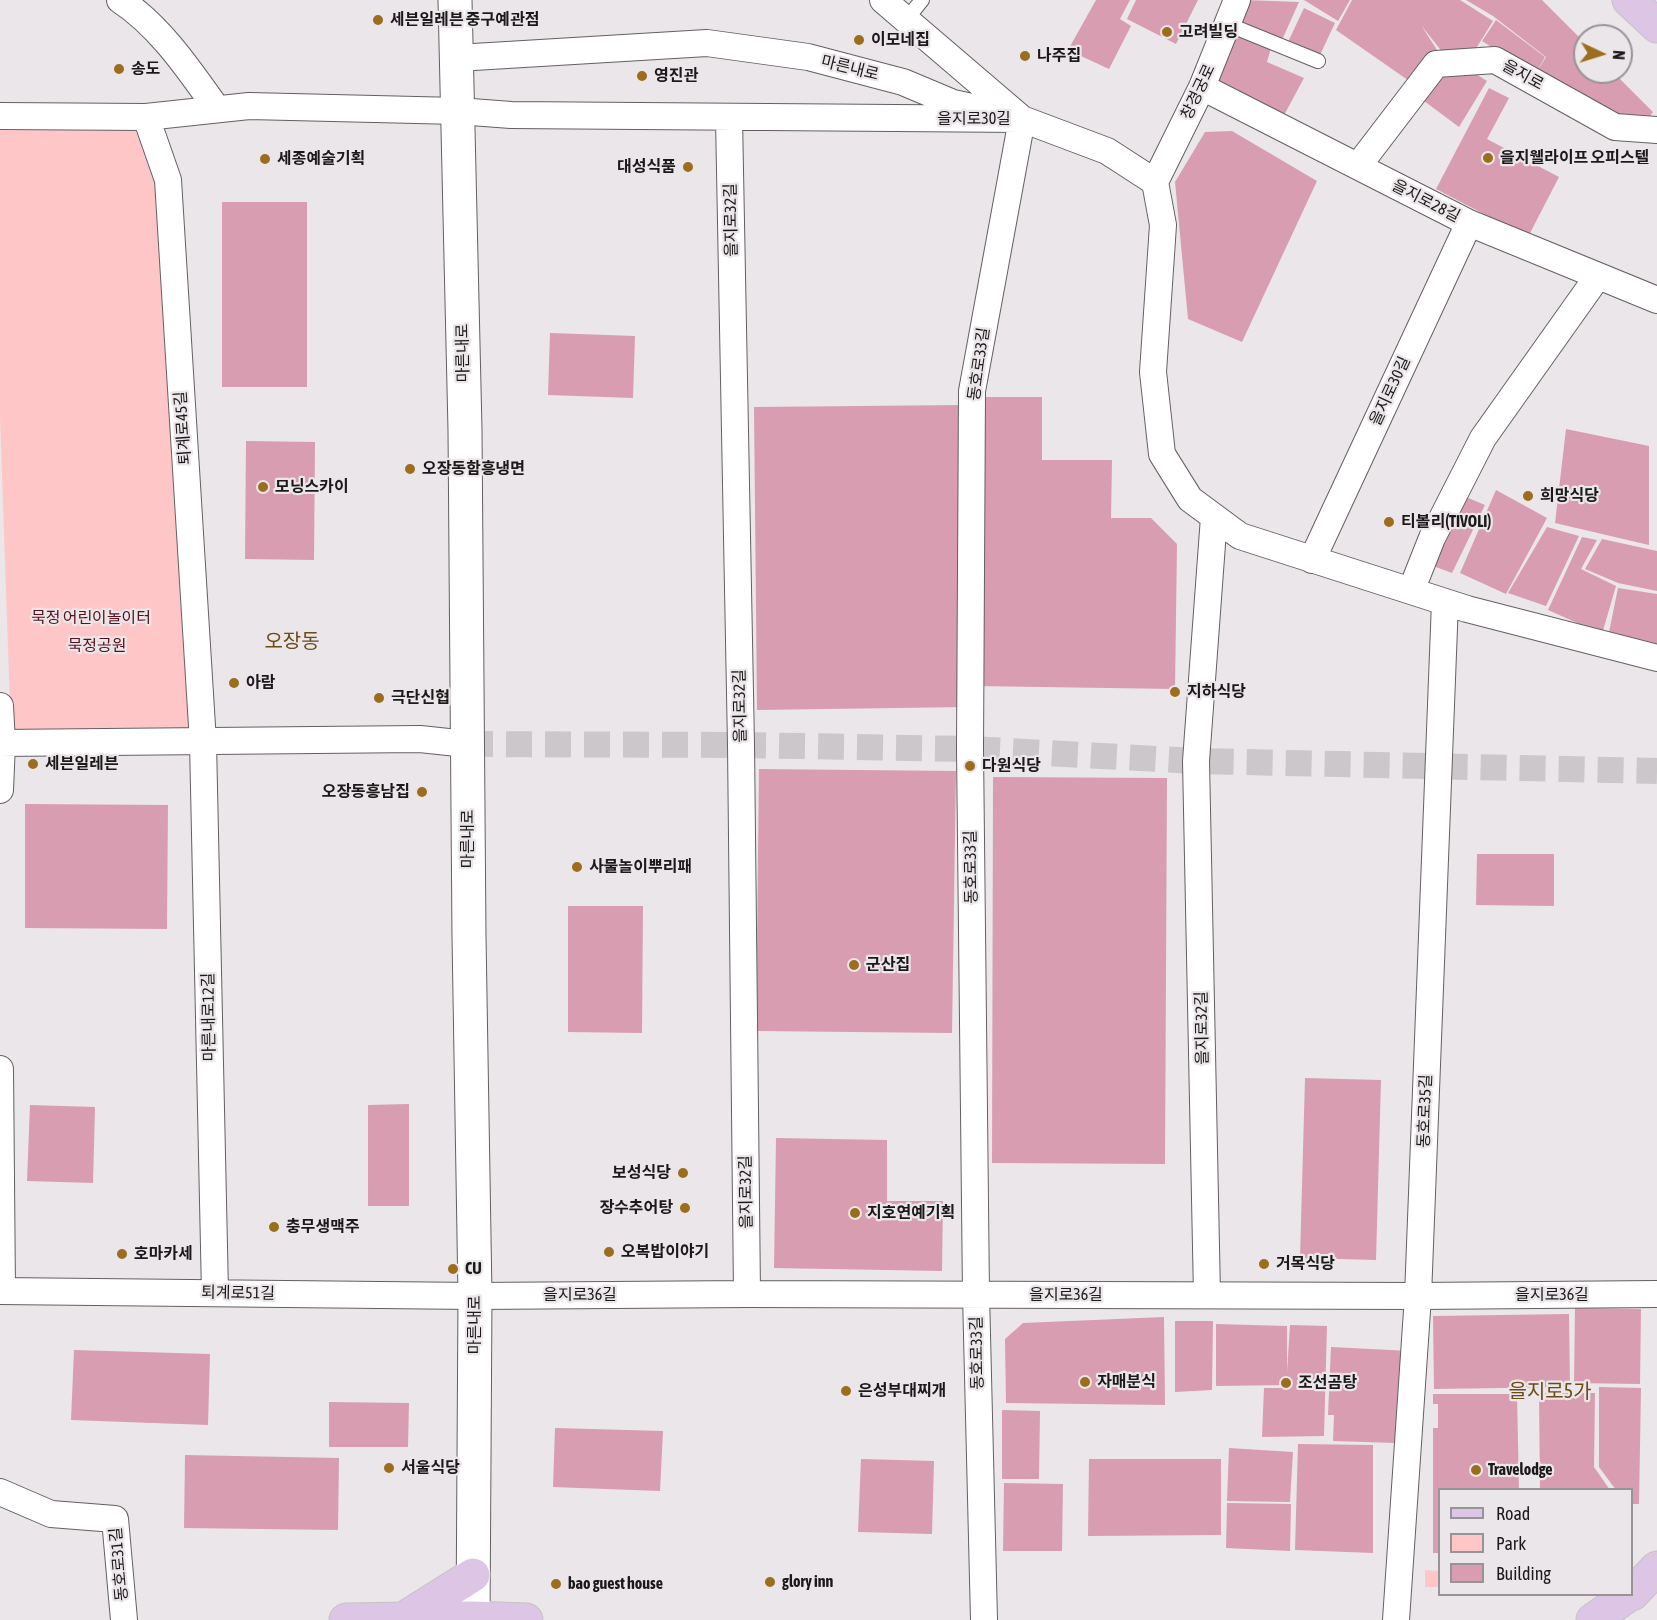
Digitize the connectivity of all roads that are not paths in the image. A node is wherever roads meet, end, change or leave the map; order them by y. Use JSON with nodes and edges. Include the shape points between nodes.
{"nodes":[{"id":1,"x":120,"y":0,"type":"edge"},
{"id":2,"x":455,"y":0,"type":"edge"},
{"id":3,"x":883,"y":0,"type":"edge"},
{"id":4,"x":922,"y":0,"type":"edge"},
{"id":5,"x":1237,"y":0,"type":"edge"},
{"id":6,"x":1629,"y":0,"type":"edge"},
{"id":7,"x":906,"y":20,"type":"junction"},
{"id":8,"x":1227,"y":24,"type":"junction"},
{"id":9,"x":1657,"y":26,"type":"edge"},
{"id":10,"x":457,"y":58,"type":"junction"},
{"id":11,"x":1318,"y":61,"type":"dead end"},
{"id":12,"x":1202,"y":87,"type":"junction"},
{"id":13,"x":217,"y":110,"type":"junction"},
{"id":14,"x":458,"y":111,"type":"junction"},
{"id":15,"x":0,"y":116,"type":"edge"},
{"id":16,"x":146,"y":117,"type":"junction"},
{"id":17,"x":729,"y":118,"type":"junction"},
{"id":18,"x":1022,"y":119,"type":"junction"},
{"id":19,"x":1657,"y":130,"type":"edge"},
{"id":20,"x":1358,"y":166,"type":"junction"},
{"id":21,"x":1155,"y":182,"type":"junction"},
{"id":22,"x":1468,"y":223,"type":"junction"},
{"id":23,"x":1598,"y":276,"type":"junction"},
{"id":24,"x":1657,"y":300,"type":"edge"},
{"id":25,"x":1214,"y":517,"type":"junction"},
{"id":26,"x":1312,"y":560,"type":"junction"},
{"id":27,"x":1411,"y":591,"type":"junction"},
{"id":28,"x":1445,"y":602,"type":"junction"},
{"id":29,"x":1657,"y":658,"type":"edge"},
{"id":30,"x":0,"y":706,"type":"edge"},
{"id":31,"x":203,"y":742,"type":"junction"},
{"id":32,"x":1,"y":743,"type":"edge"},
{"id":33,"x":467,"y":744,"type":"junction"},
{"id":34,"x":0,"y":790,"type":"edge"},
{"id":35,"x":0,"y":1069,"type":"edge"},
{"id":36,"x":1,"y":1144,"type":"edge"},
{"id":37,"x":1,"y":1291,"type":"edge"},
{"id":38,"x":215,"y":1293,"type":"junction"},
{"id":39,"x":747,"y":1294,"type":"junction"},
{"id":40,"x":976,"y":1294,"type":"junction"},
{"id":41,"x":1657,"y":1294,"type":"edge"},
{"id":42,"x":1207,"y":1295,"type":"junction"},
{"id":43,"x":476,"y":1296,"type":"junction"},
{"id":44,"x":1418,"y":1296,"type":"junction"},
{"id":45,"x":0,"y":1492,"type":"edge"},
{"id":46,"x":1657,"y":1568,"type":"edge"},
{"id":47,"x":473,"y":1575,"type":"junction"},
{"id":48,"x":1633,"y":1592,"type":"edge"},
{"id":49,"x":1628,"y":1596,"type":"edge"},
{"id":50,"x":403,"y":1619,"type":"edge"},
{"id":51,"x":473,"y":1619,"type":"edge"},
{"id":52,"x":124,"y":1620,"type":"edge"},
{"id":53,"x":346,"y":1620,"type":"edge"},
{"id":54,"x":526,"y":1620,"type":"edge"},
{"id":55,"x":984,"y":1620,"type":"edge"},
{"id":56,"x":1396,"y":1620,"type":"edge"},
{"id":57,"x":1593,"y":1620,"type":"edge"}],
"edges":[{"from":1,"to":13,"type":"street","via":[[181,57]]},
{"from":2,"to":10,"type":"main road","name":"마른내로"},
{"from":3,"to":7,"type":"street"},
{"from":4,"to":7,"type":"lane"},
{"from":5,"to":8,"type":"street","name":"창경궁로"},
{"from":6,"to":9,"type":"main road"},
{"from":7,"to":18,"type":"street"},
{"from":8,"to":11,"type":"lane"},
{"from":8,"to":12,"type":"street","name":"창경궁로"},
{"from":10,"to":14,"type":"main road","name":"마른내로"},
{"from":10,"to":18,"type":"street","name":"마른내로","via":[[707,43],[808,57],[903,82],[953,103]]},
{"from":12,"to":20,"type":"street","name":"을지로28길"},
{"from":12,"to":21,"type":"street","name":"창경궁로"},
{"from":13,"to":14,"type":"street","via":[[249,106]]},
{"from":13,"to":16,"type":"street"},
{"from":14,"to":17,"type":"street","name":"을지로30길"},
{"from":14,"to":33,"type":"main road","name":"마른내로"},
{"from":15,"to":16,"type":"street"},
{"from":16,"to":31,"type":"street","name":"퇴계로45길","via":[[168,180]]},
{"from":17,"to":18,"type":"street","name":"을지로30길"},
{"from":17,"to":39,"type":"street","name":"을지로32길"},
{"from":18,"to":21,"type":"street","name":"을지로30길","via":[[1107,151]]},
{"from":18,"to":40,"type":"street","name":"동호로33길","via":[[972,391],[970,749]]},
{"from":19,"to":20,"type":"street","name":"을지로","via":[[1615,127],[1495,60],[1436,64]]},
{"from":20,"to":22,"type":"street","name":"을지로28길"},
{"from":21,"to":25,"type":"street","via":[[1163,225],[1153,372],[1162,454],[1190,499]]},
{"from":22,"to":23,"type":"street","name":"을지로28길"},
{"from":22,"to":26,"type":"street","name":"을지로30길"},
{"from":23,"to":24,"type":"street","name":"을지로28길"},
{"from":23,"to":27,"type":"street","via":[[1483,438],[1432,538]]},
{"from":25,"to":26,"type":"street","via":[[1240,536]]},
{"from":25,"to":42,"type":"street","name":"을지로32길","via":[[1196,761]]},
{"from":26,"to":27,"type":"street"},
{"from":27,"to":28,"type":"street"},
{"from":28,"to":29,"type":"street"},
{"from":28,"to":44,"type":"street","name":"동호로35길"},
{"from":30,"to":32,"type":"street"},
{"from":31,"to":32,"type":"street"},
{"from":31,"to":33,"type":"street","via":[[420,739]]},
{"from":31,"to":38,"type":"street","name":"마른내로12길"},
{"from":32,"to":34,"type":"street"},
{"from":33,"to":43,"type":"main road","name":"마른내로"},
{"from":35,"to":36,"type":"street"},
{"from":36,"to":37,"type":"street"},
{"from":37,"to":38,"type":"street","name":"퇴계로51길"},
{"from":38,"to":43,"type":"street","name":"퇴계로51길"},
{"from":39,"to":40,"type":"street","name":"을지로36길"},
{"from":39,"to":43,"type":"street","name":"을지로36길"},
{"from":40,"to":42,"type":"street","name":"을지로36길"},
{"from":40,"to":55,"type":"street","name":"동호로33길"},
{"from":41,"to":44,"type":"street","name":"을지로36길"},
{"from":42,"to":44,"type":"street","name":"을지로36길"},
{"from":43,"to":47,"type":"main road","name":"마른내로"},
{"from":44,"to":56,"type":"street","name":"동호로35길"},
{"from":45,"to":52,"type":"street","name":"동호로31길","via":[[51,1514],[115,1519]]},
{"from":46,"to":48,"type":"main road"},
{"from":47,"to":50,"type":"main road"},
{"from":47,"to":51,"type":"main road","name":"마른내로"},
{"from":49,"to":57,"type":"main road"},
{"from":50,"to":51,"type":"main road"},
{"from":50,"to":53,"type":"main road"},
{"from":51,"to":54,"type":"main road"}]}
